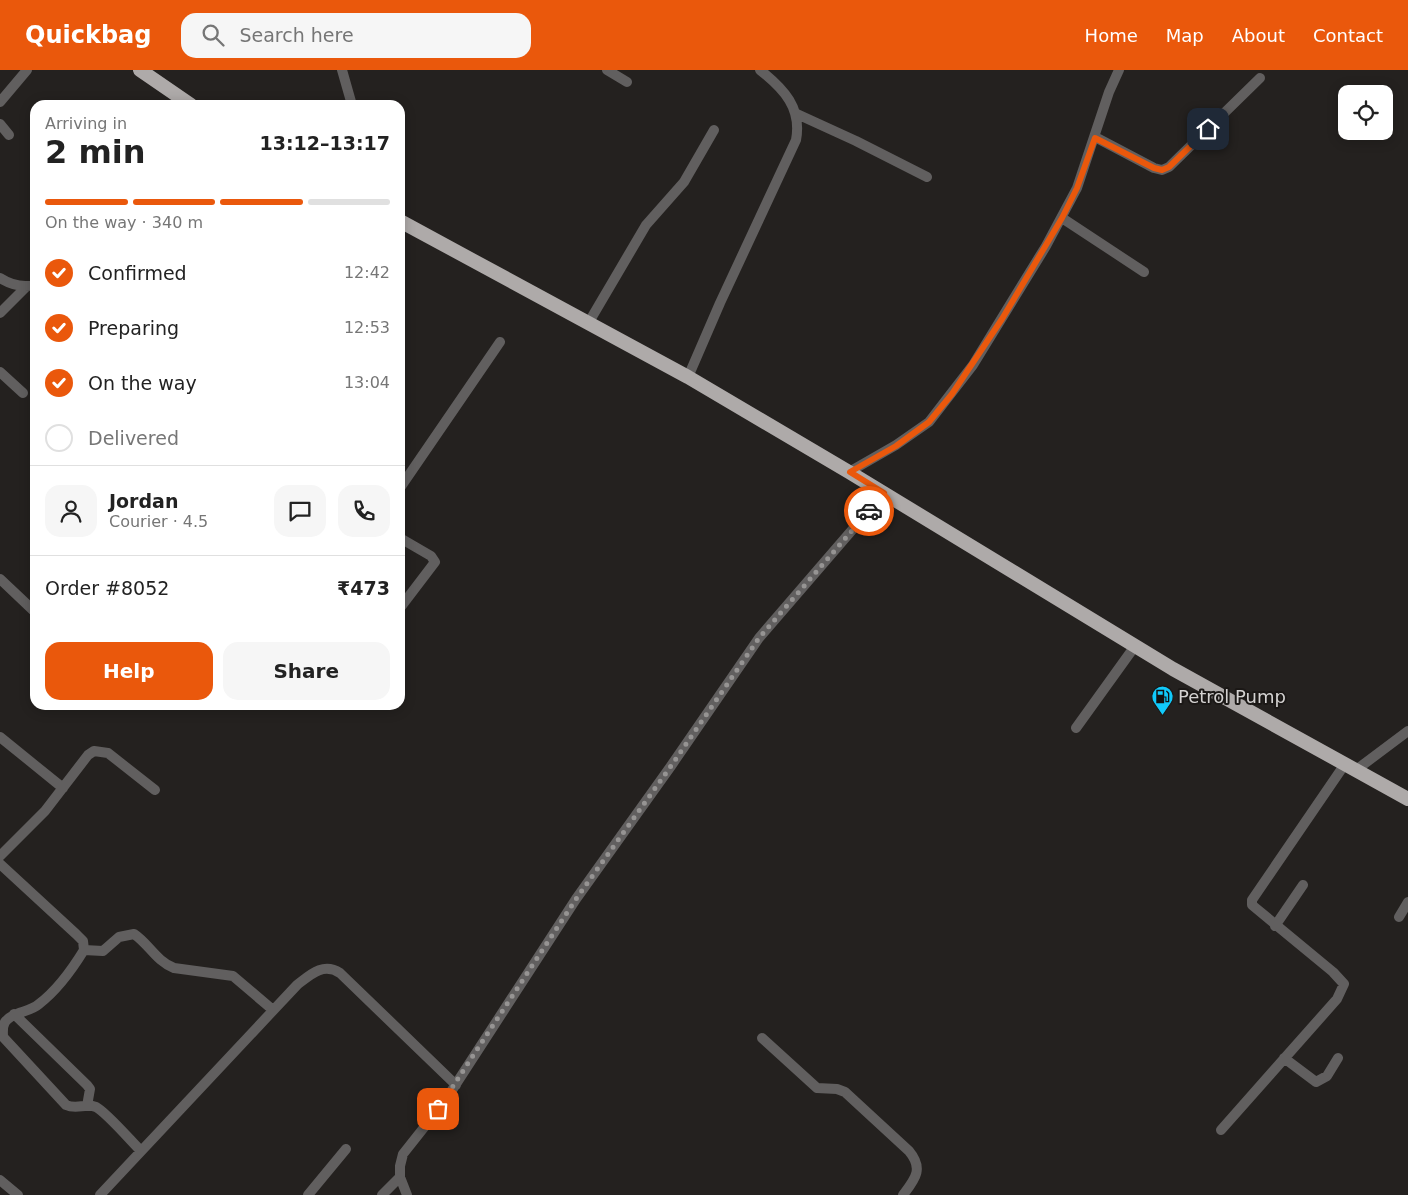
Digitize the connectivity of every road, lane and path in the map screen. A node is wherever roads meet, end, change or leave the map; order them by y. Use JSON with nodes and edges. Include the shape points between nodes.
{"nodes":[{"id":1,"x":27,"y":70,"type":"edge"},
{"id":2,"x":140,"y":70,"type":"edge"},
{"id":3,"x":342,"y":70,"type":"edge"},
{"id":4,"x":608,"y":70,"type":"edge"},
{"id":5,"x":760,"y":70,"type":"edge"},
{"id":6,"x":1120,"y":70,"type":"edge"},
{"id":7,"x":1260,"y":78,"type":"dead end"},
{"id":8,"x":627,"y":82,"type":"dead end"},
{"id":9,"x":184,"y":100,"type":"edge"},
{"id":10,"x":351,"y":100,"type":"edge"},
{"id":11,"x":0,"y":102,"type":"edge"},
{"id":12,"x":797,"y":114,"type":"junction"},
{"id":13,"x":0,"y":124,"type":"edge"},
{"id":14,"x":714,"y":130,"type":"dead end"},
{"id":15,"x":9,"y":135,"type":"dead end"},
{"id":16,"x":1095,"y":138,"type":"junction"},
{"id":17,"x":927,"y":177,"type":"dead end"},
{"id":18,"x":1062,"y":218,"type":"junction"},
{"id":19,"x":405,"y":225,"type":"edge"},
{"id":20,"x":1144,"y":272,"type":"dead end"},
{"id":21,"x":0,"y":278,"type":"edge"},
{"id":22,"x":30,"y":286,"type":"edge"},
{"id":23,"x":30,"y":287,"type":"edge"},
{"id":24,"x":0,"y":313,"type":"edge"},
{"id":25,"x":589,"y":322,"type":"junction"},
{"id":26,"x":500,"y":342,"type":"dead end"},
{"id":27,"x":0,"y":372,"type":"edge"},
{"id":28,"x":688,"y":377,"type":"junction"},
{"id":29,"x":23,"y":393,"type":"dead end"},
{"id":30,"x":850,"y":472,"type":"junction"},
{"id":31,"x":405,"y":481,"type":"edge"},
{"id":32,"x":884,"y":493,"type":"junction"},
{"id":33,"x":405,"y":541,"type":"edge"},
{"id":34,"x":0,"y":579,"type":"edge"},
{"id":35,"x":405,"y":601,"type":"edge"},
{"id":36,"x":30,"y":607,"type":"edge"},
{"id":37,"x":1135,"y":646,"type":"junction"},
{"id":38,"x":1076,"y":728,"type":"dead end"},
{"id":39,"x":1408,"y":731,"type":"edge"},
{"id":40,"x":0,"y":737,"type":"edge"},
{"id":41,"x":1351,"y":767,"type":"junction"},
{"id":42,"x":63,"y":788,"type":"junction"},
{"id":43,"x":155,"y":790,"type":"dead end"},
{"id":44,"x":1408,"y":799,"type":"edge"},
{"id":45,"x":0,"y":856,"type":"edge"},
{"id":46,"x":0,"y":864,"type":"edge"},
{"id":47,"x":1303,"y":885,"type":"dead end"},
{"id":48,"x":1408,"y":902,"type":"edge"},
{"id":49,"x":1399,"y":917,"type":"dead end"},
{"id":50,"x":1276,"y":926,"type":"junction"},
{"id":51,"x":84,"y":950,"type":"junction"},
{"id":52,"x":274,"y":1010,"type":"junction"},
{"id":53,"x":14,"y":1014,"type":"junction"},
{"id":54,"x":762,"y":1038,"type":"dead end"},
{"id":55,"x":1284,"y":1058,"type":"junction"},
{"id":56,"x":1338,"y":1058,"type":"dead end"},
{"id":57,"x":456,"y":1085,"type":"junction"},
{"id":58,"x":87,"y":1106,"type":"junction"},
{"id":59,"x":1221,"y":1130,"type":"dead end"},
{"id":60,"x":346,"y":1149,"type":"dead end"},
{"id":61,"x":141,"y":1151,"type":"junction"},
{"id":62,"x":400,"y":1177,"type":"junction"},
{"id":63,"x":0,"y":1180,"type":"edge"},
{"id":64,"x":18,"y":1195,"type":"edge"},
{"id":65,"x":100,"y":1195,"type":"edge"},
{"id":66,"x":308,"y":1195,"type":"edge"},
{"id":67,"x":382,"y":1195,"type":"edge"},
{"id":68,"x":407,"y":1195,"type":"edge"},
{"id":69,"x":903,"y":1195,"type":"edge"}],
"edges":[{"from":1,"to":11,"type":"street"},
{"from":2,"to":9,"type":"highway"},
{"from":3,"to":10,"type":"street"},
{"from":4,"to":8,"type":"street"},
{"from":5,"to":12,"type":"street","via":[[789,100]]},
{"from":6,"to":16,"type":"street","via":[[1109,92]]},
{"from":7,"to":16,"type":"street","via":[[1169,167],[1162,170]]},
{"from":12,"to":17,"type":"street"},
{"from":12,"to":28,"type":"street","via":[[796,140]]},
{"from":13,"to":15,"type":"street"},
{"from":14,"to":25,"type":"street","via":[[684,182],[646,225]]},
{"from":16,"to":18,"type":"street"},
{"from":18,"to":20,"type":"street"},
{"from":18,"to":30,"type":"street","via":[[1002,319],[952,394],[929,422],[896,446]]},
{"from":19,"to":25,"type":"highway"},
{"from":21,"to":22,"type":"street","via":[[14,285]]},
{"from":23,"to":24,"type":"street"},
{"from":25,"to":28,"type":"highway"},
{"from":26,"to":31,"type":"street"},
{"from":27,"to":29,"type":"street"},
{"from":28,"to":30,"type":"highway"},
{"from":30,"to":32,"type":"highway"},
{"from":32,"to":37,"type":"highway"},
{"from":32,"to":57,"type":"street","via":[[759,638],[576,899]]},
{"from":33,"to":35,"type":"street","via":[[431,556],[434,562]]},
{"from":34,"to":36,"type":"street"},
{"from":37,"to":38,"type":"street"},
{"from":37,"to":41,"type":"highway"},
{"from":39,"to":41,"type":"street"},
{"from":40,"to":42,"type":"street"},
{"from":41,"to":44,"type":"highway"},
{"from":41,"to":50,"type":"street","via":[[1252,900],[1255,910]]},
{"from":42,"to":43,"type":"street","via":[[88,755],[100,750]]},
{"from":42,"to":45,"type":"street","via":[[37,820]]},
{"from":46,"to":51,"type":"street","via":[[76,934],[83,942]]},
{"from":47,"to":50,"type":"street"},
{"from":48,"to":49,"type":"street"},
{"from":50,"to":55,"type":"street","via":[[1344,984],[1337,999]]},
{"from":51,"to":52,"type":"street","via":[[103,950],[119,937],[134,934],[158,960],[167,965],[233,976]]},
{"from":51,"to":53,"type":"street","via":[[38,1006]]},
{"from":52,"to":57,"type":"street","via":[[313,973],[333,968]]},
{"from":52,"to":61,"type":"street"},
{"from":53,"to":58,"type":"street","via":[[87,1085],[90,1089]]},
{"from":53,"to":58,"type":"street","via":[[2,1029],[8,1046],[66,1105],[79,1109]]},
{"from":54,"to":69,"type":"street","via":[[817,1088],[845,1092],[909,1151],[917,1160],[918,1170]]},
{"from":55,"to":56,"type":"street","via":[[1316,1082],[1327,1076]]},
{"from":55,"to":59,"type":"street"},
{"from":57,"to":62,"type":"street","via":[[403,1154]]},
{"from":58,"to":61,"type":"street","via":[[99,1109]]},
{"from":60,"to":66,"type":"street"},
{"from":61,"to":65,"type":"street"},
{"from":62,"to":67,"type":"street"},
{"from":62,"to":68,"type":"street"},
{"from":63,"to":64,"type":"street"}]}
